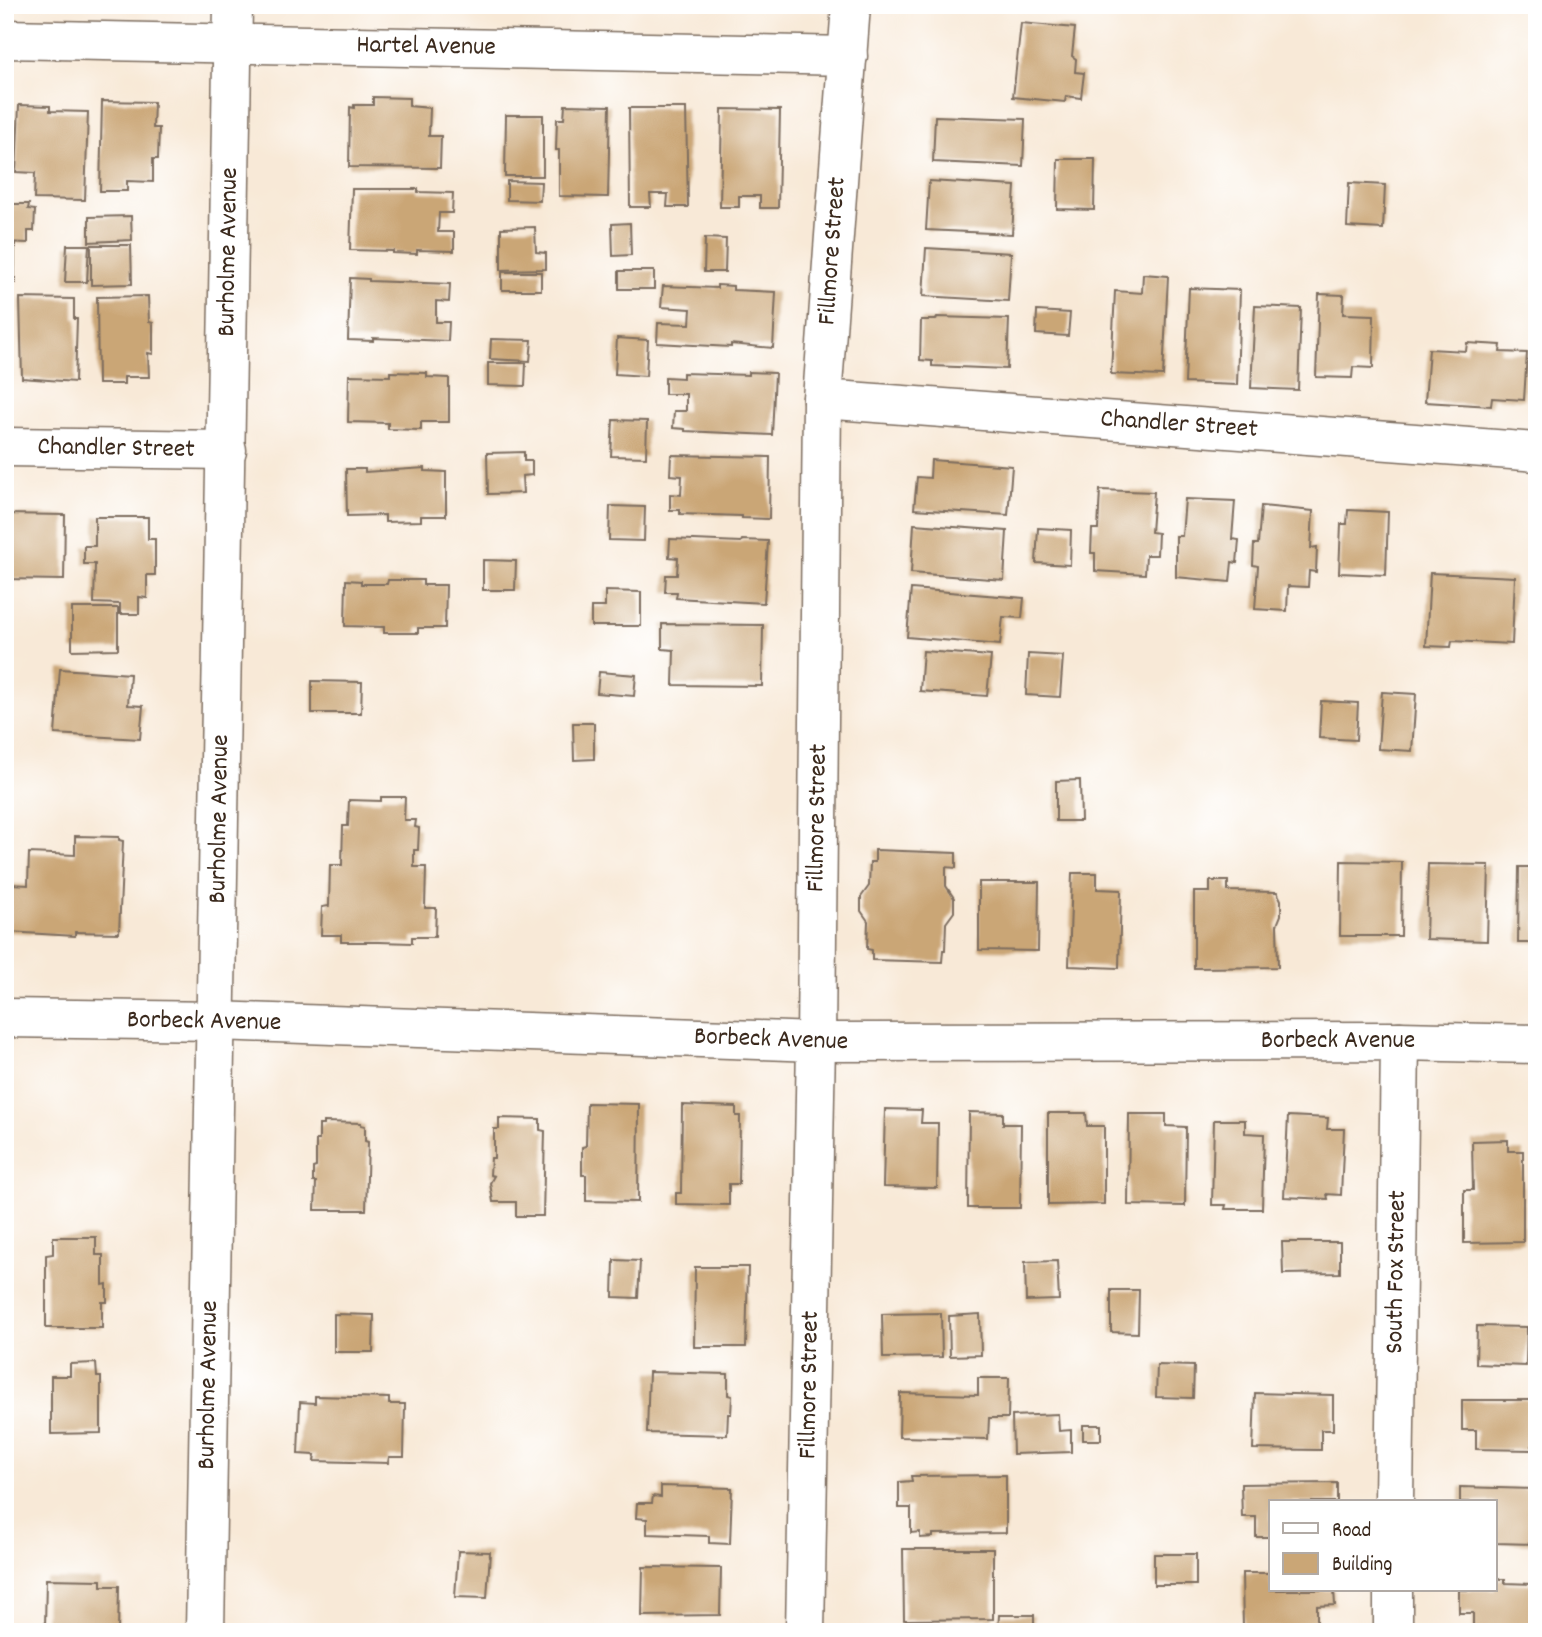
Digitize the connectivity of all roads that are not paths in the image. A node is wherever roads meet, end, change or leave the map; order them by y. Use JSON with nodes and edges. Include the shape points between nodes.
{"nodes":[{"id":1,"x":233,"y":5,"type":"edge"},
{"id":2,"x":851,"y":5,"type":"edge"},
{"id":3,"x":5,"y":39,"type":"edge"},
{"id":4,"x":232,"y":43,"type":"junction"},
{"id":5,"x":848,"y":56,"type":"junction"},
{"id":6,"x":822,"y":399,"type":"junction"},
{"id":7,"x":5,"y":447,"type":"edge"},
{"id":8,"x":227,"y":450,"type":"junction"},
{"id":9,"x":1537,"y":452,"type":"edge"},
{"id":10,"x":5,"y":1018,"type":"edge"},
{"id":11,"x":216,"y":1021,"type":"junction"},
{"id":12,"x":1400,"y":1041,"type":"junction"},
{"id":13,"x":816,"y":1042,"type":"junction"},
{"id":14,"x":1537,"y":1044,"type":"edge"},
{"id":15,"x":1394,"y":1500,"type":"edge"},
{"id":16,"x":1393,"y":1592,"type":"edge"},
{"id":17,"x":205,"y":1632,"type":"edge"},
{"id":18,"x":805,"y":1632,"type":"edge"},
{"id":19,"x":1393,"y":1632,"type":"edge"}],
"edges":[{"from":1,"to":4,"type":"street","name":"Burholme Avenue"},
{"from":2,"to":5,"type":"street","name":"Fillmore Street"},
{"from":3,"to":4,"type":"street","name":"Hartel Avenue"},
{"from":4,"to":5,"type":"street","name":"Hartel Avenue"},
{"from":4,"to":8,"type":"street","name":"Burholme Avenue"},
{"from":5,"to":6,"type":"street","name":"Fillmore Street"},
{"from":6,"to":9,"type":"street","name":"Chandler Street"},
{"from":6,"to":13,"type":"street","name":"Fillmore Street"},
{"from":7,"to":8,"type":"street","name":"Chandler Street"},
{"from":8,"to":11,"type":"street","name":"Burholme Avenue"},
{"from":10,"to":11,"type":"street","name":"Borbeck Avenue"},
{"from":11,"to":13,"type":"street","name":"Borbeck Avenue"},
{"from":11,"to":17,"type":"street","name":"Burholme Avenue"},
{"from":12,"to":13,"type":"street","name":"Borbeck Avenue"},
{"from":12,"to":14,"type":"street","name":"Borbeck Avenue"},
{"from":12,"to":15,"type":"street","name":"South Fox Street"},
{"from":13,"to":18,"type":"street","name":"Fillmore Street"},
{"from":16,"to":19,"type":"street"}]}
